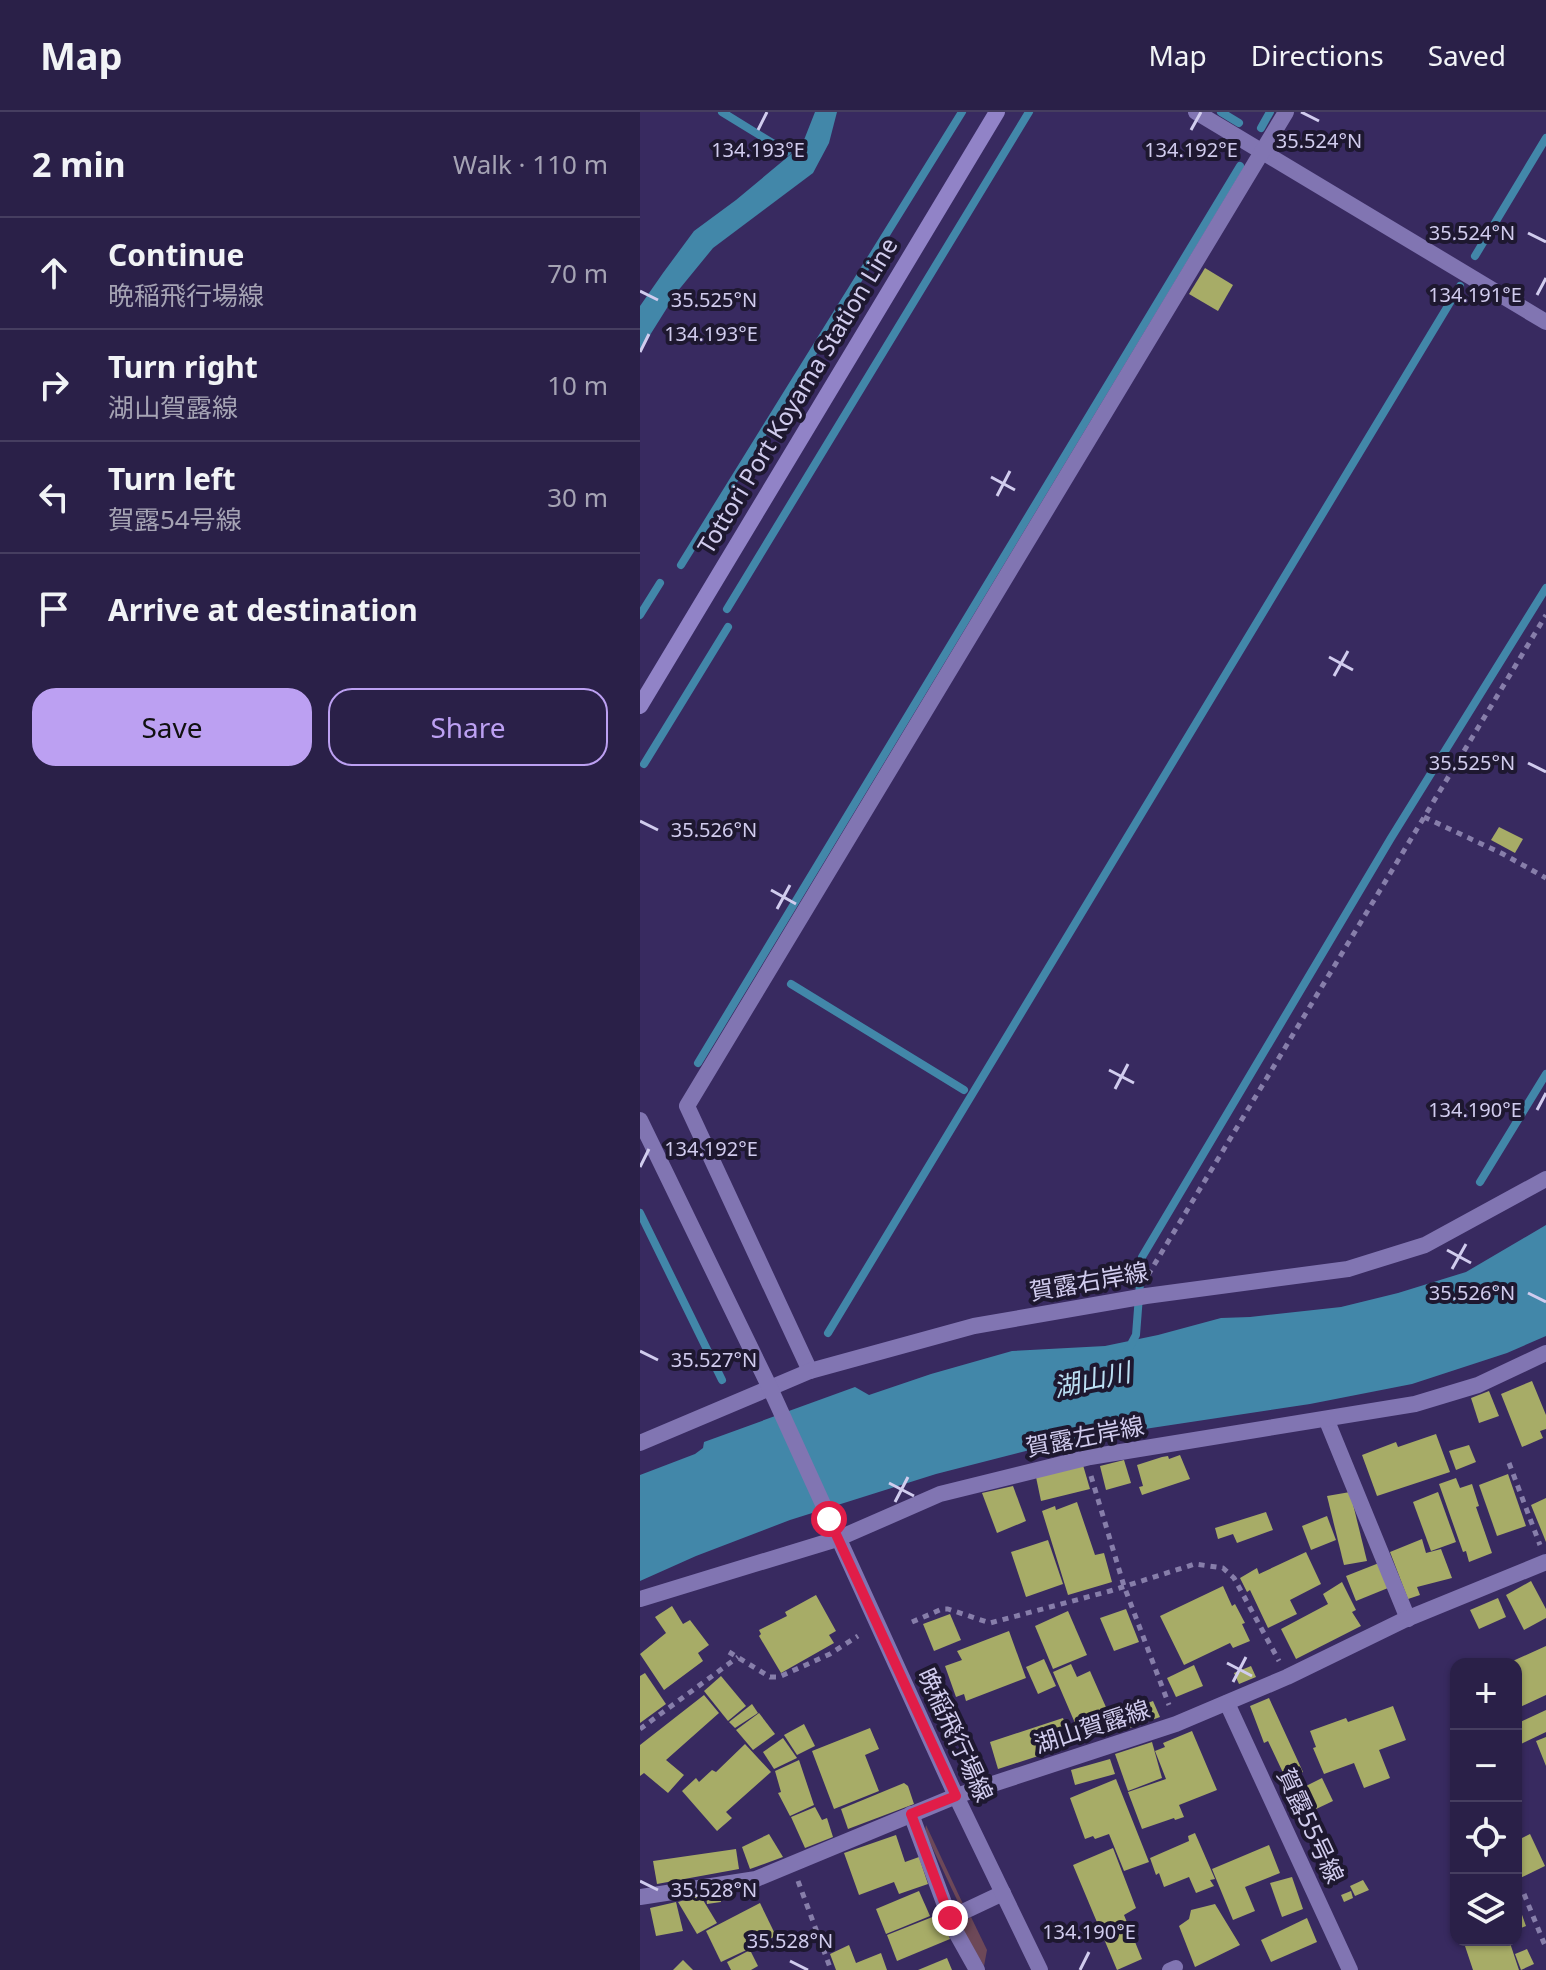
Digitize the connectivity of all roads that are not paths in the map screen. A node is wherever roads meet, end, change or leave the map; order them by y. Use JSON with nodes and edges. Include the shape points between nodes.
{"nodes":[{"id":1,"x":997,"y":112,"type":"edge"},
{"id":2,"x":1196,"y":112,"type":"edge"},
{"id":3,"x":1286,"y":112,"type":"edge"},
{"id":4,"x":1262,"y":152,"type":"junction"},
{"id":5,"x":1546,"y":322,"type":"edge"},
{"id":6,"x":640,"y":706,"type":"edge"},
{"id":7,"x":640,"y":1120,"type":"edge"},
{"id":8,"x":1546,"y":1179,"type":"edge"},
{"id":9,"x":1546,"y":1353,"type":"edge"},
{"id":10,"x":810,"y":1371,"type":"junction"},
{"id":11,"x":772,"y":1394,"type":"junction"},
{"id":12,"x":1327,"y":1421,"type":"junction"},
{"id":13,"x":640,"y":1443,"type":"edge"},
{"id":14,"x":837,"y":1539,"type":"junction"},
{"id":15,"x":1543,"y":1554,"type":"edge"},
{"id":16,"x":640,"y":1599,"type":"edge"},
{"id":17,"x":1408,"y":1619,"type":"junction"},
{"id":18,"x":1227,"y":1703,"type":"junction"},
{"id":19,"x":956,"y":1796,"type":"junction"},
{"id":20,"x":911,"y":1814,"type":"junction"},
{"id":21,"x":1003,"y":1893,"type":"junction"},
{"id":22,"x":640,"y":1897,"type":"edge"},
{"id":23,"x":950,"y":1918,"type":"junction"},
{"id":24,"x":977,"y":1970,"type":"edge"},
{"id":25,"x":1040,"y":1970,"type":"edge"},
{"id":26,"x":1350,"y":1970,"type":"edge"}],
"edges":[{"from":1,"to":6,"type":"main road","name":"Tottori Port Koyama Station Line"},
{"from":2,"to":4,"type":"street"},
{"from":3,"to":4,"type":"street"},
{"from":4,"to":5,"type":"street"},
{"from":4,"to":10,"type":"street","via":[[687,1106]]},
{"from":7,"to":11,"type":"street"},
{"from":8,"to":10,"type":"street","name":"賀露右岸線","via":[[1425,1245],[1348,1269],[974,1326]]},
{"from":9,"to":12,"type":"street","name":"賀露左岸線","via":[[1478,1385]]},
{"from":10,"to":11,"type":"street","name":"賀露右岸線"},
{"from":11,"to":13,"type":"street","name":"賀露右岸線"},
{"from":11,"to":14,"type":"street","name":"晩稲飛行場線"},
{"from":12,"to":14,"type":"street","name":"賀露左岸線","via":[[1086,1458],[940,1494]]},
{"from":12,"to":17,"type":"street"},
{"from":14,"to":16,"type":"street","name":"賀露左岸線"},
{"from":14,"to":19,"type":"street","name":"晩稲飛行場線"},
{"from":15,"to":17,"type":"street","name":"湖山賀露線"},
{"from":17,"to":18,"type":"street","name":"湖山賀露線"},
{"from":18,"to":19,"type":"street","name":"湖山賀露線"},
{"from":18,"to":26,"type":"street","name":"賀露55号線"},
{"from":19,"to":20,"type":"street","name":"湖山賀露線"},
{"from":19,"to":21,"type":"street","name":"晩稲飛行場線"},
{"from":20,"to":22,"type":"street","name":"湖山賀露線","via":[[756,1879]]},
{"from":20,"to":23,"type":"street"},
{"from":21,"to":23,"type":"street"},
{"from":21,"to":25,"type":"street","name":"晩稲飛行場線"},
{"from":23,"to":24,"type":"street"}]}
